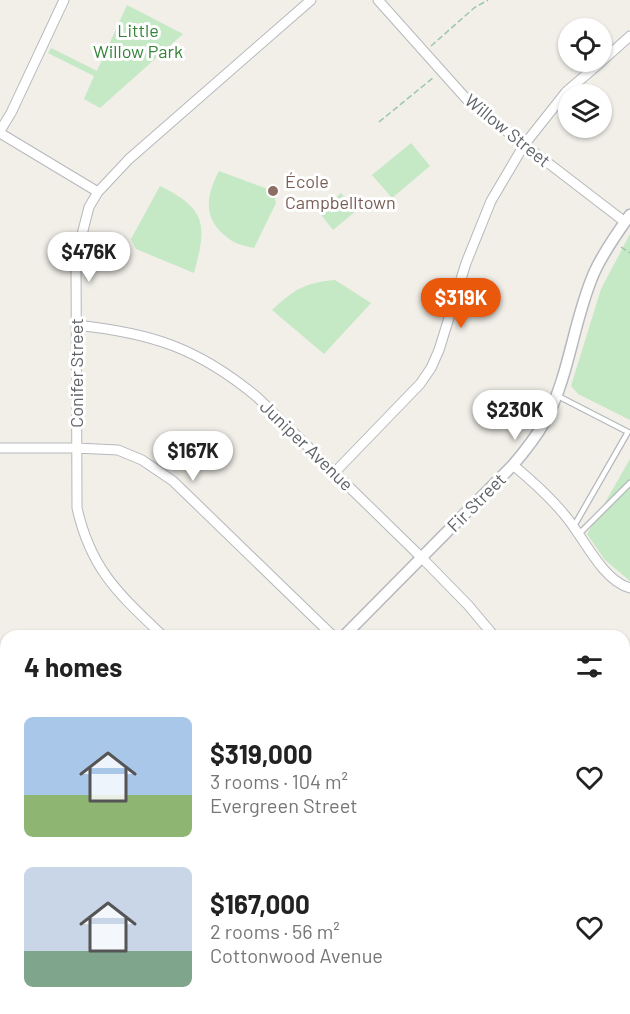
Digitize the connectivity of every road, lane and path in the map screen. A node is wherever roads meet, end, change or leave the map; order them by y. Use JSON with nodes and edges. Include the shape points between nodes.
{"nodes":[{"id":1,"x":64,"y":0,"type":"edge"},
{"id":2,"x":312,"y":0,"type":"edge"},
{"id":3,"x":378,"y":0,"type":"edge"},
{"id":4,"x":488,"y":0,"type":"edge"},
{"id":5,"x":630,"y":36,"type":"edge"},
{"id":6,"x":423,"y":51,"type":"junction"},
{"id":7,"x":612,"y":52,"type":"edge"},
{"id":8,"x":589,"y":72,"type":"edge"},
{"id":9,"x":435,"y":76,"type":"dead end"},
{"id":10,"x":379,"y":122,"type":"dead end"},
{"id":11,"x":0,"y":132,"type":"edge"},
{"id":12,"x":524,"y":145,"type":"junction"},
{"id":13,"x":98,"y":192,"type":"junction"},
{"id":14,"x":628,"y":218,"type":"edge"},
{"id":15,"x":621,"y":247,"type":"dead end"},
{"id":16,"x":630,"y":253,"type":"edge"},
{"id":17,"x":76,"y":325,"type":"junction"},
{"id":18,"x":556,"y":395,"type":"junction"},
{"id":19,"x":0,"y":448,"type":"edge"},
{"id":20,"x":76,"y":448,"type":"junction"},
{"id":21,"x":513,"y":465,"type":"junction"},
{"id":22,"x":335,"y":471,"type":"junction"},
{"id":23,"x":630,"y":483,"type":"edge"},
{"id":24,"x":576,"y":530,"type":"junction"},
{"id":25,"x":422,"y":558,"type":"junction"},
{"id":26,"x":630,"y":588,"type":"edge"},
{"id":27,"x":157,"y":630,"type":"edge"},
{"id":28,"x":327,"y":630,"type":"edge"},
{"id":29,"x":350,"y":630,"type":"edge"},
{"id":30,"x":489,"y":630,"type":"edge"}],
"edges":[{"from":1,"to":11,"type":"street"},
{"from":2,"to":13,"type":"street","name":"Conifer Street","via":[[144,144]]},
{"from":3,"to":6,"type":"street","name":"Willow Street"},
{"from":4,"to":6,"type":"path"},
{"from":5,"to":7,"type":"street"},
{"from":6,"to":12,"type":"street","name":"Willow Street","via":[[470,103]]},
{"from":8,"to":12,"type":"street","via":[[566,92]]},
{"from":9,"to":10,"type":"path"},
{"from":11,"to":13,"type":"street"},
{"from":12,"to":14,"type":"street","name":"Willow Street"},
{"from":12,"to":22,"type":"street","via":[[491,201],[431,368]]},
{"from":13,"to":17,"type":"street","name":"Conifer Street","via":[[89,207],[76,258]]},
{"from":14,"to":18,"type":"street","name":"Fir Street","via":[[595,272]]},
{"from":15,"to":16,"type":"path"},
{"from":17,"to":20,"type":"street","name":"Conifer Street"},
{"from":17,"to":22,"type":"street","name":"Juniper Avenue","via":[[152,337],[205,360],[257,397]]},
{"from":18,"to":21,"type":"street","name":"Fir Street","via":[[546,420]]},
{"from":18,"to":24,"type":"lane","via":[[628,432]]},
{"from":19,"to":20,"type":"street"},
{"from":20,"to":27,"type":"street","name":"Conifer Street","via":[[77,508],[96,563],[114,588]]},
{"from":20,"to":28,"type":"street","via":[[118,450],[158,469]]},
{"from":21,"to":24,"type":"street","via":[[541,489]]},
{"from":21,"to":25,"type":"street","name":"Fir Street"},
{"from":22,"to":25,"type":"street","name":"Juniper Avenue"},
{"from":23,"to":24,"type":"lane"},
{"from":24,"to":26,"type":"street","via":[[597,562]]},
{"from":25,"to":29,"type":"street","name":"Fir Street"},
{"from":25,"to":30,"type":"street","name":"Juniper Avenue"}]}
